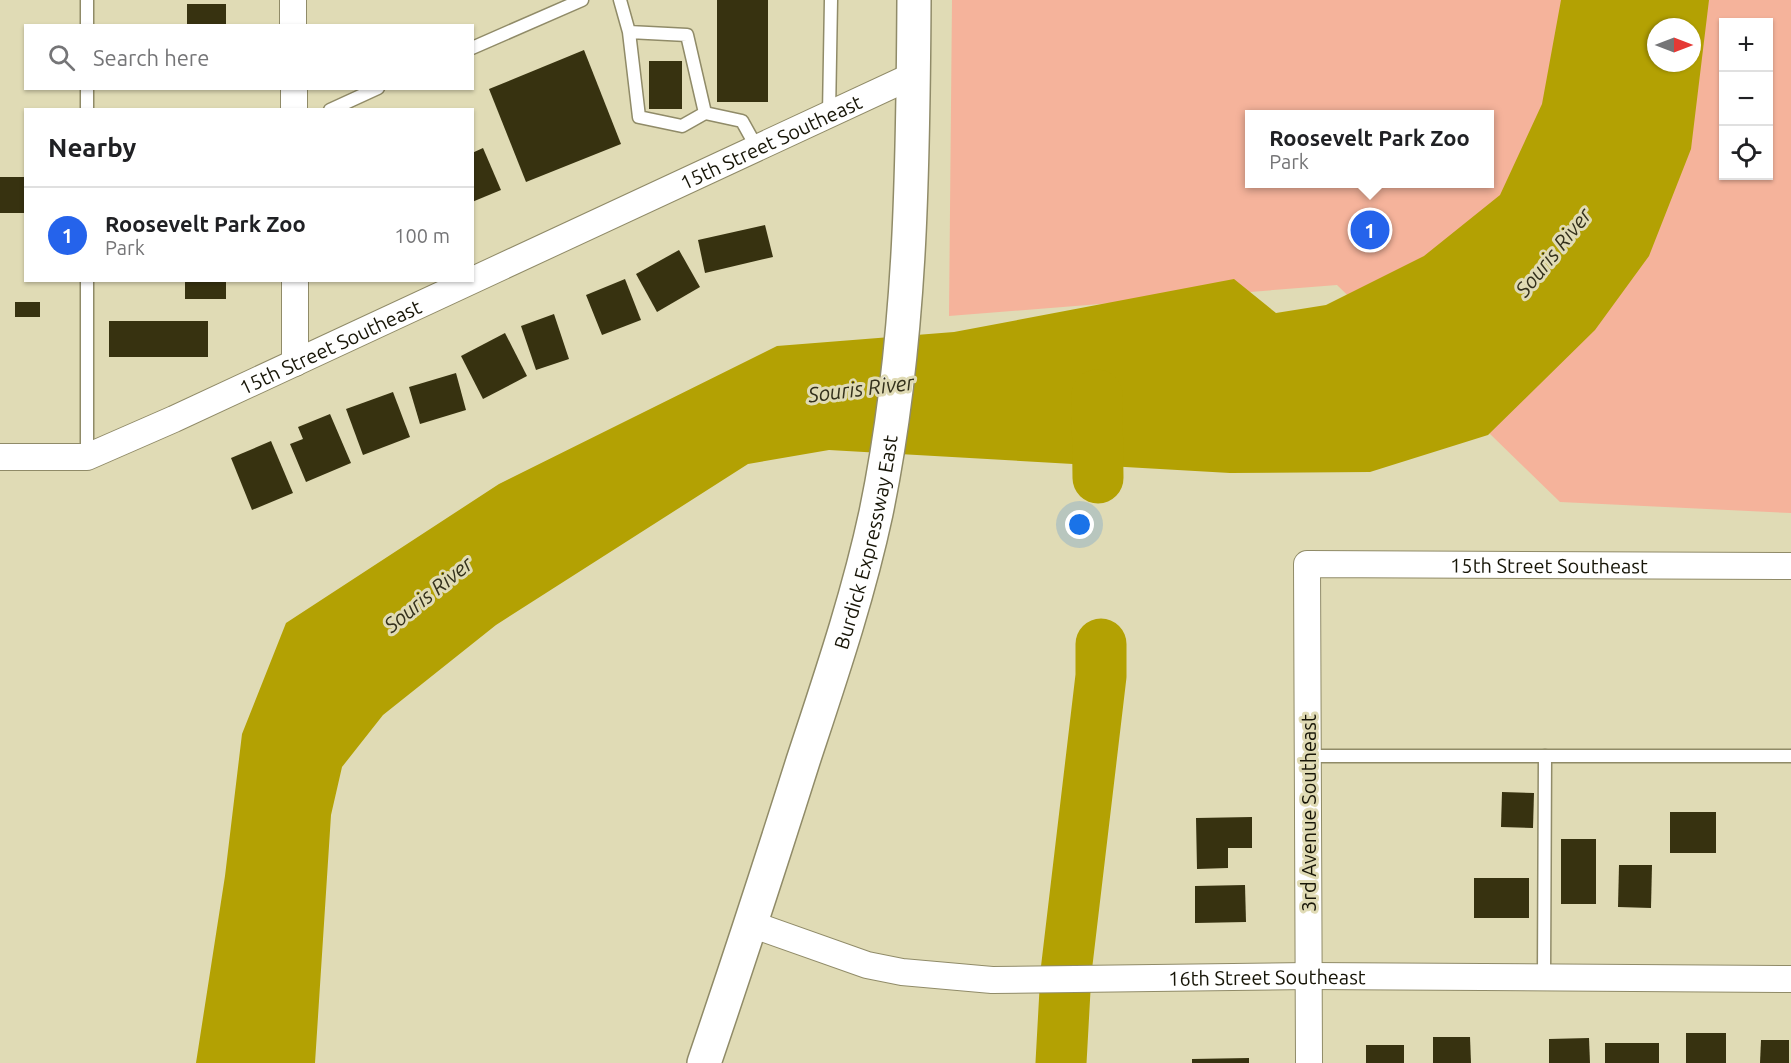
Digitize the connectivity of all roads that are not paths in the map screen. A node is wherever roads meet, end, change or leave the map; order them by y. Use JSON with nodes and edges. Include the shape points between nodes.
{"nodes":[{"id":1,"x":87,"y":0,"type":"edge"},
{"id":2,"x":293,"y":0,"type":"edge"},
{"id":3,"x":582,"y":0,"type":"edge"},
{"id":4,"x":620,"y":0,"type":"edge"},
{"id":5,"x":831,"y":0,"type":"edge"},
{"id":6,"x":914,"y":0,"type":"edge"},
{"id":7,"x":87,"y":24,"type":"edge"},
{"id":8,"x":293,"y":24,"type":"edge"},
{"id":9,"x":629,"y":32,"type":"junction"},
{"id":10,"x":474,"y":47,"type":"edge"},
{"id":11,"x":914,"y":75,"type":"junction"},
{"id":12,"x":87,"y":90,"type":"edge"},
{"id":13,"x":294,"y":90,"type":"edge"},
{"id":14,"x":374,"y":90,"type":"edge"},
{"id":15,"x":87,"y":108,"type":"edge"},
{"id":16,"x":294,"y":108,"type":"edge"},
{"id":17,"x":334,"y":108,"type":"edge"},
{"id":18,"x":705,"y":113,"type":"junction"},
{"id":19,"x":830,"y":114,"type":"junction"},
{"id":20,"x":757,"y":148,"type":"junction"},
{"id":21,"x":474,"y":280,"type":"edge"},
{"id":22,"x":87,"y":282,"type":"edge"},
{"id":23,"x":295,"y":282,"type":"edge"},
{"id":24,"x":469,"y":282,"type":"edge"},
{"id":25,"x":295,"y":363,"type":"junction"},
{"id":26,"x":0,"y":457,"type":"edge"},
{"id":27,"x":87,"y":457,"type":"junction"},
{"id":28,"x":1307,"y":564,"type":"joint"},
{"id":29,"x":1791,"y":566,"type":"edge"},
{"id":30,"x":1308,"y":756,"type":"junction"},
{"id":31,"x":1545,"y":756,"type":"junction"},
{"id":32,"x":1791,"y":756,"type":"edge"},
{"id":33,"x":750,"y":924,"type":"junction"},
{"id":34,"x":1309,"y":976,"type":"junction"},
{"id":35,"x":1544,"y":977,"type":"junction"},
{"id":36,"x":1791,"y":979,"type":"edge"},
{"id":37,"x":704,"y":1063,"type":"edge"},
{"id":38,"x":1309,"y":1063,"type":"edge"}],
"edges":[{"from":1,"to":7,"type":"lane"},
{"from":2,"to":8,"type":"street"},
{"from":3,"to":10,"type":"lane"},
{"from":4,"to":9,"type":"lane"},
{"from":5,"to":19,"type":"lane"},
{"from":6,"to":11,"type":"main road","name":"Burdick Expressway East"},
{"from":9,"to":18,"type":"lane","via":[[687,35]]},
{"from":9,"to":18,"type":"lane","via":[[639,117],[681,126]]},
{"from":11,"to":19,"type":"street","name":"15th Street Southeast"},
{"from":11,"to":33,"type":"main road","name":"Burdick Expressway East","via":[[905,328],[875,515],[848,617]]},
{"from":12,"to":15,"type":"lane"},
{"from":13,"to":16,"type":"street"},
{"from":14,"to":17,"type":"lane"},
{"from":18,"to":20,"type":"lane","via":[[742,121]]},
{"from":19,"to":20,"type":"street","name":"15th Street Southeast"},
{"from":20,"to":21,"type":"street","name":"15th Street Southeast"},
{"from":22,"to":27,"type":"lane"},
{"from":23,"to":25,"type":"street"},
{"from":24,"to":25,"type":"street","name":"15th Street Southeast"},
{"from":25,"to":27,"type":"street","name":"15th Street Southeast"},
{"from":26,"to":27,"type":"street","name":"15th Street Southeast"},
{"from":28,"to":29,"type":"street","name":"15th Street Southeast"},
{"from":28,"to":30,"type":"street","name":"3rd Avenue Southeast"},
{"from":30,"to":31,"type":"lane"},
{"from":30,"to":34,"type":"street","name":"3rd Avenue Southeast"},
{"from":31,"to":32,"type":"lane"},
{"from":31,"to":35,"type":"lane"},
{"from":33,"to":34,"type":"street","name":"16th Street Southeast","via":[[867,965],[902,972],[992,980]]},
{"from":33,"to":37,"type":"main road","name":"Burdick Expressway East"},
{"from":34,"to":35,"type":"street","name":"16th Street Southeast"},
{"from":34,"to":38,"type":"street","name":"3rd Avenue Southeast"},
{"from":35,"to":36,"type":"street","name":"16th Street Southeast"}]}
